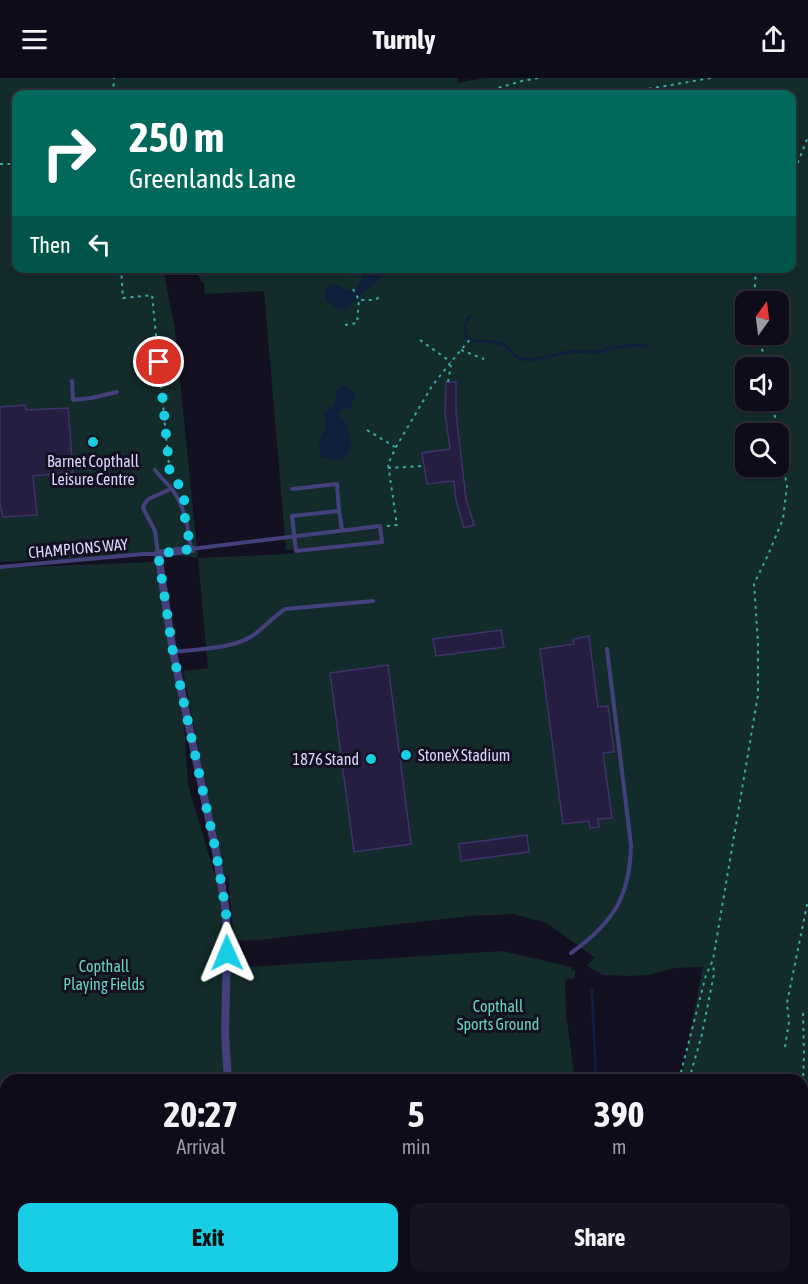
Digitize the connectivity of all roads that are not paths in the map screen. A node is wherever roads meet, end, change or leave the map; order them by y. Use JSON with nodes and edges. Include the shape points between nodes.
{"nodes":[{"id":1,"x":72,"y":381,"type":"dead end"},
{"id":2,"x":117,"y":392,"type":"dead end"},
{"id":3,"x":155,"y":470,"type":"dead end"},
{"id":4,"x":171,"y":488,"type":"junction"},
{"id":5,"x":292,"y":489,"type":"dead end"},
{"id":6,"x":339,"y":511,"type":"junction"},
{"id":7,"x":342,"y":530,"type":"junction"},
{"id":8,"x":294,"y":535,"type":"junction"},
{"id":9,"x":191,"y":549,"type":"junction"},
{"id":10,"x":158,"y":554,"type":"junction"},
{"id":11,"x":0,"y":567,"type":"edge"},
{"id":12,"x":373,"y":601,"type":"dead end"},
{"id":13,"x":607,"y":649,"type":"dead end"},
{"id":14,"x":173,"y":652,"type":"junction"},
{"id":15,"x":571,"y":953,"type":"dead end"},
{"id":16,"x":228,"y":1074,"type":"edge"}],
"edges":[{"from":1,"to":2,"type":"lane","via":[[73,400]]},
{"from":3,"to":4,"type":"lane"},
{"from":4,"to":9,"type":"lane","via":[[183,508]]},
{"from":4,"to":10,"type":"lane","via":[[148,499],[143,508],[155,531]]},
{"from":5,"to":6,"type":"lane","via":[[337,484]]},
{"from":6,"to":7,"type":"lane"},
{"from":6,"to":8,"type":"lane","via":[[292,516]]},
{"from":7,"to":8,"type":"lane"},
{"from":7,"to":8,"type":"lane","via":[[380,526],[382,542],[296,551]]},
{"from":8,"to":9,"type":"lane"},
{"from":9,"to":10,"type":"street"},
{"from":10,"to":11,"type":"lane","name":"CHAMPIONS WAY"},
{"from":10,"to":14,"type":"street"},
{"from":12,"to":14,"type":"lane","via":[[285,609],[240,642]]},
{"from":13,"to":15,"type":"lane","via":[[631,845],[630,864],[627,884],[610,918]]},
{"from":14,"to":16,"type":"street","via":[[226,912]]}]}
